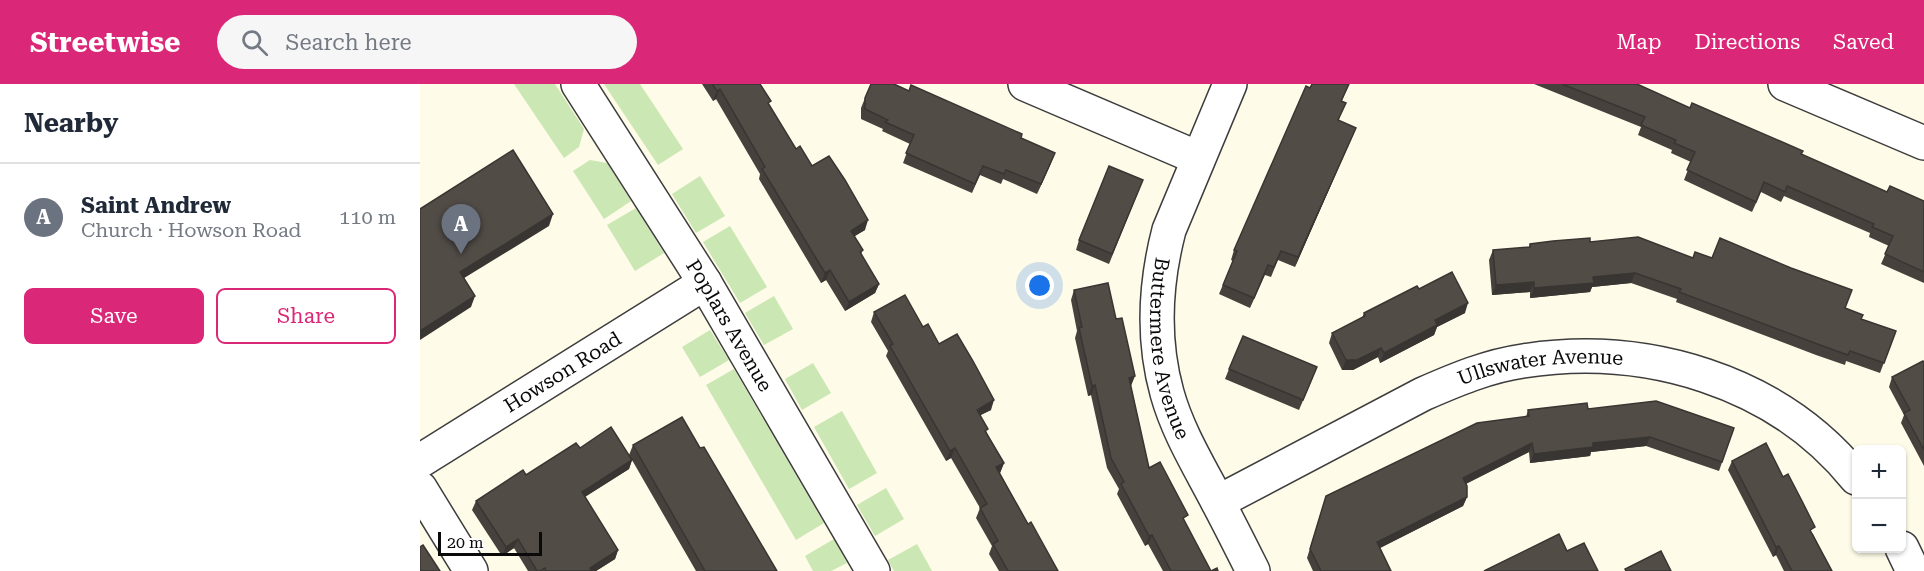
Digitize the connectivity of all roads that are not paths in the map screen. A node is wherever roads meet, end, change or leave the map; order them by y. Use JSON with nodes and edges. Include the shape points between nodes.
{"nodes":[{"id":1,"x":578,"y":84,"type":"edge"},
{"id":2,"x":1025,"y":84,"type":"edge"},
{"id":3,"x":1230,"y":84,"type":"edge"},
{"id":4,"x":1785,"y":84,"type":"edge"},
{"id":5,"x":1924,"y":143,"type":"edge"},
{"id":6,"x":1198,"y":158,"type":"junction"},
{"id":7,"x":705,"y":283,"type":"junction"},
{"id":8,"x":420,"y":460,"type":"edge"},
{"id":9,"x":1852,"y":473,"type":"edge"},
{"id":10,"x":420,"y":488,"type":"edge"},
{"id":11,"x":1218,"y":502,"type":"junction"},
{"id":12,"x":1904,"y":553,"type":"edge"},
{"id":13,"x":471,"y":571,"type":"edge"},
{"id":14,"x":873,"y":571,"type":"edge"},
{"id":15,"x":1253,"y":571,"type":"edge"},
{"id":16,"x":1913,"y":571,"type":"edge"}],
"edges":[{"from":1,"to":7,"type":"street","name":"Poplars Avenue"},
{"from":2,"to":6,"type":"street"},
{"from":3,"to":6,"type":"street","name":"Buttermere Avenue"},
{"from":4,"to":5,"type":"street"},
{"from":6,"to":11,"type":"street","name":"Buttermere Avenue","via":[[1162,255],[1157,341],[1163,378],[1177,422]]},
{"from":7,"to":8,"type":"street","name":"Howson Road"},
{"from":7,"to":14,"type":"street","name":"Poplars Avenue"},
{"from":9,"to":11,"type":"street","name":"Ullswater Avenue","via":[[1808,430],[1725,382],[1647,360],[1597,355],[1521,361],[1450,382]]},
{"from":10,"to":13,"type":"street"},
{"from":11,"to":15,"type":"street","name":"Buttermere Avenue"},
{"from":12,"to":16,"type":"street"}]}
